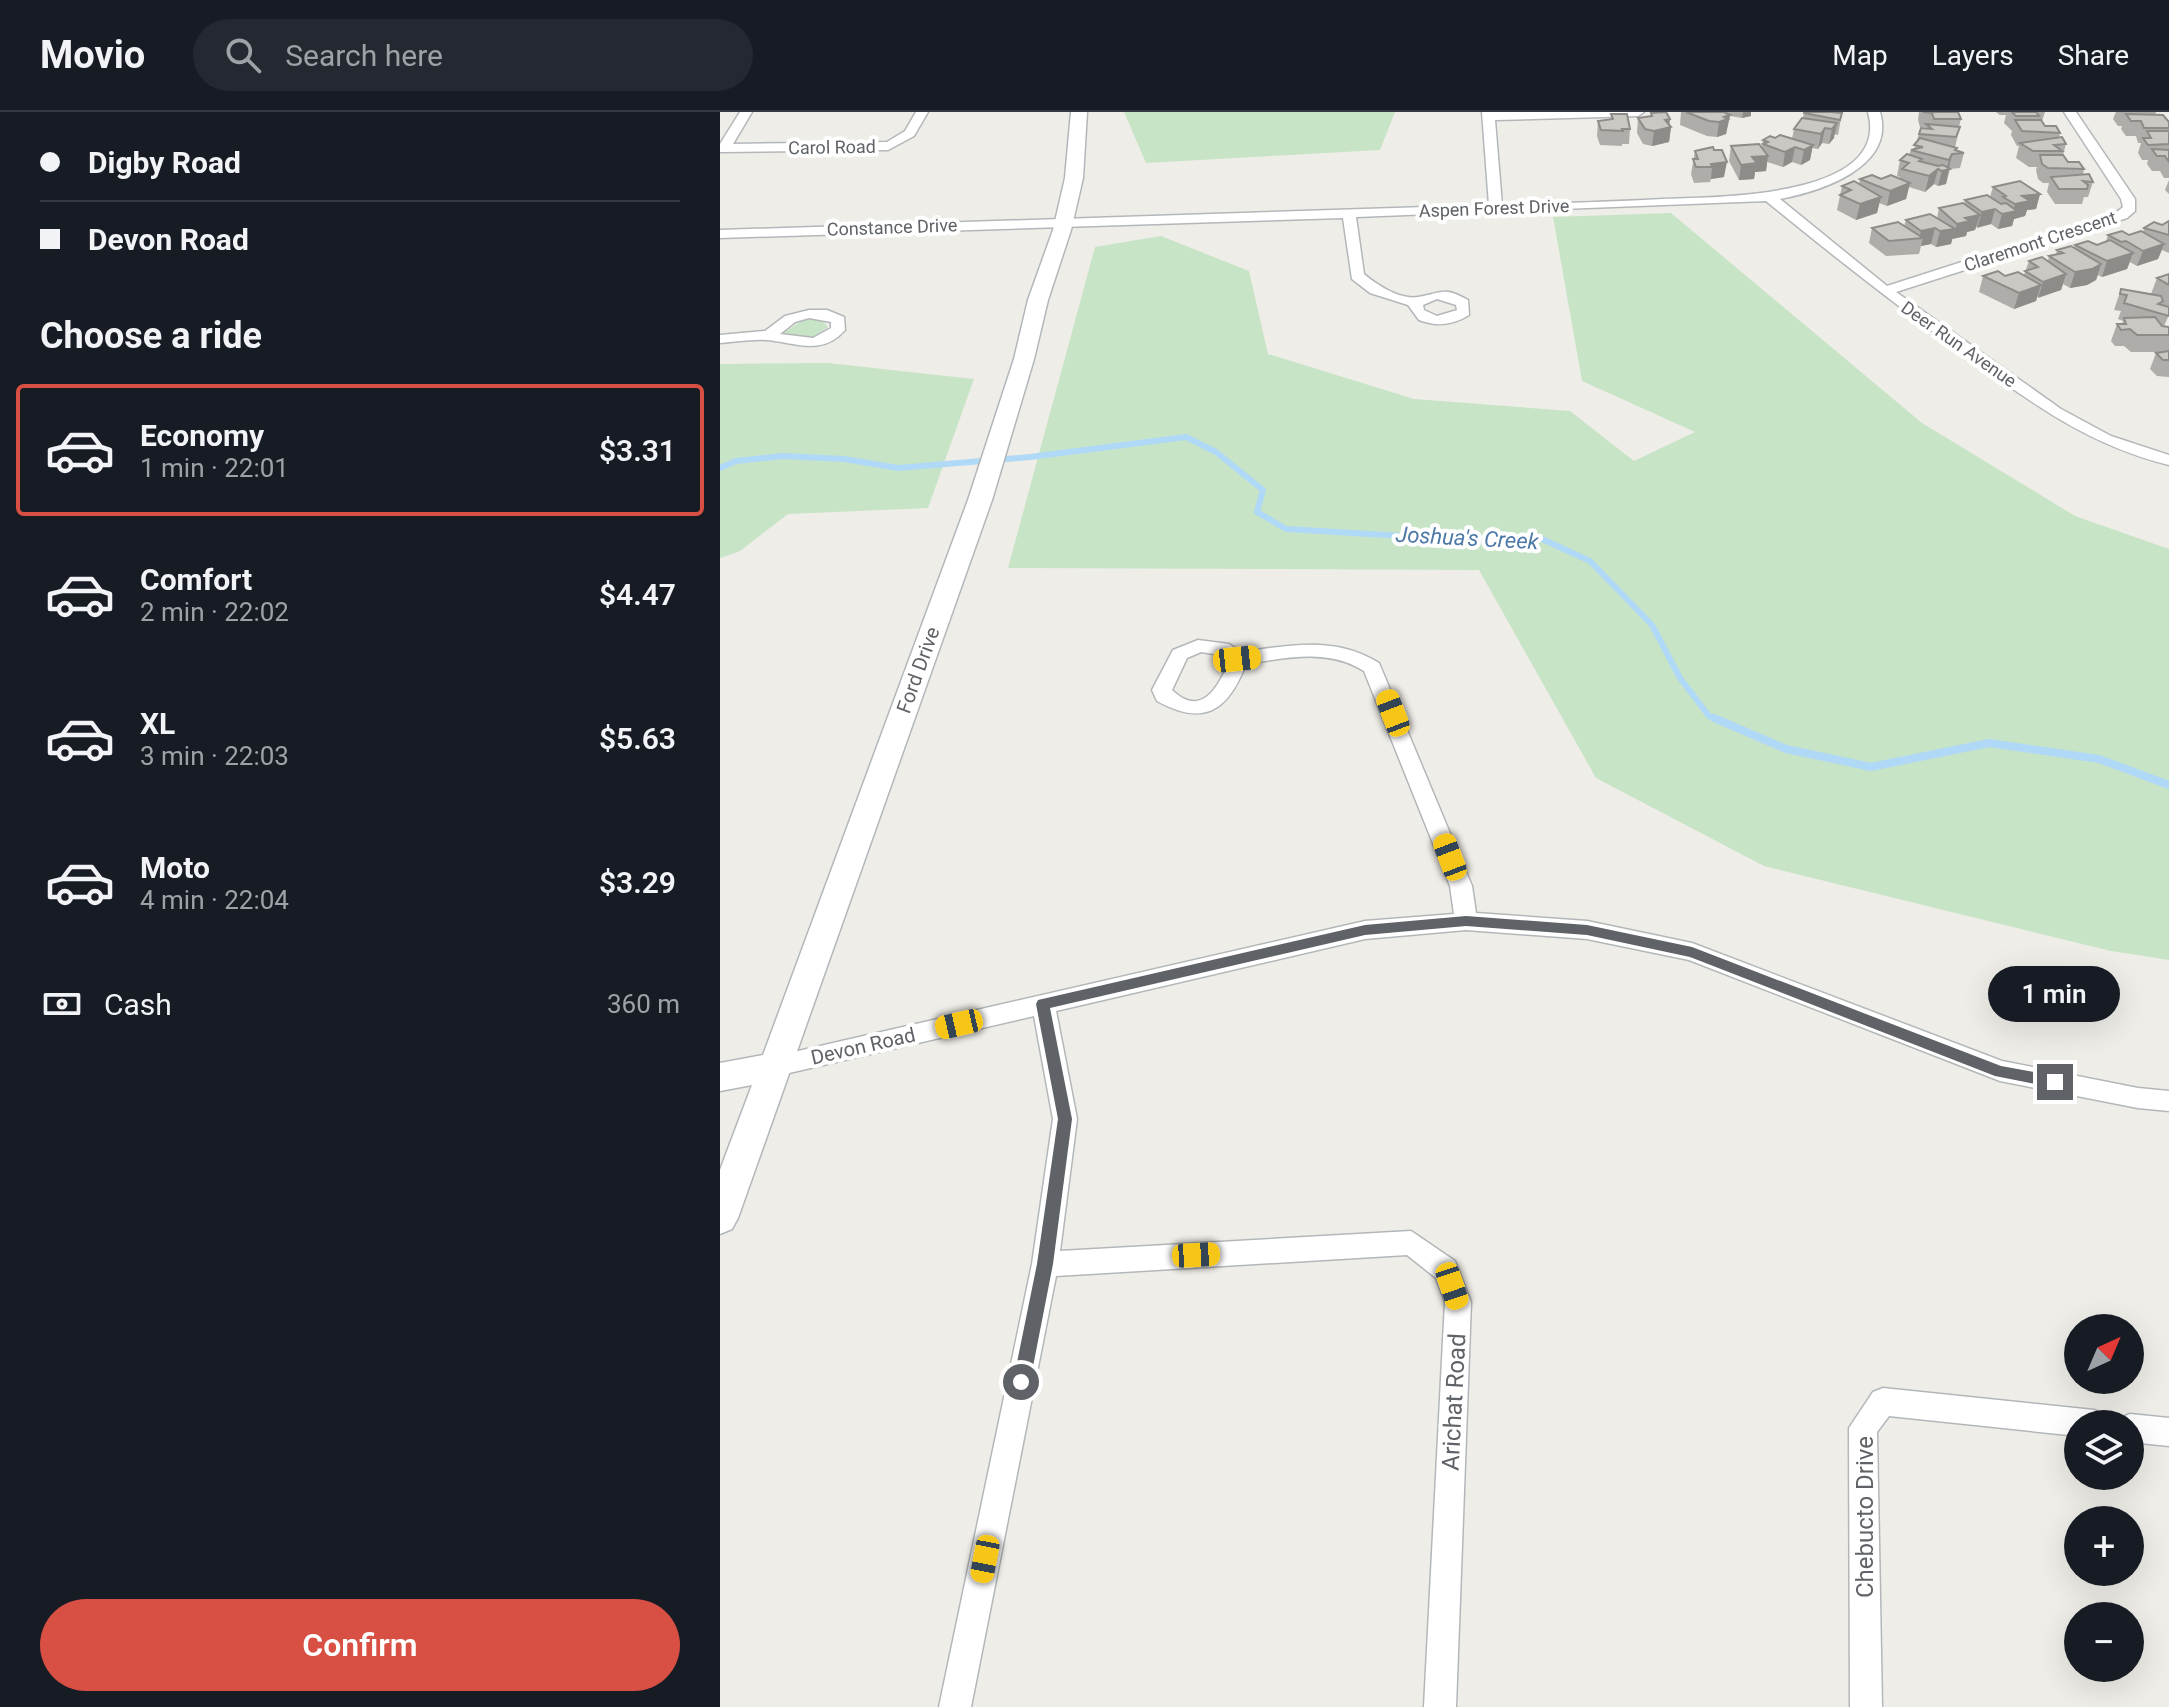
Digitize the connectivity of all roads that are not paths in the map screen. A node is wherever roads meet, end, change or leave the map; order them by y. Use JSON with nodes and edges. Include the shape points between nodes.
{"nodes":[{"id":1,"x":746,"y":112,"type":"edge"},
{"id":2,"x":922,"y":112,"type":"edge"},
{"id":3,"x":1079,"y":112,"type":"edge"},
{"id":4,"x":1638,"y":112,"type":"edge"},
{"id":5,"x":1874,"y":112,"type":"edge"},
{"id":6,"x":2070,"y":112,"type":"edge"},
{"id":7,"x":1488,"y":115,"type":"edge"},
{"id":8,"x":722,"y":148,"type":"edge"},
{"id":9,"x":1768,"y":196,"type":"junction"},
{"id":10,"x":1496,"y":206,"type":"junction"},
{"id":11,"x":1349,"y":213,"type":"junction"},
{"id":12,"x":1064,"y":221,"type":"junction"},
{"id":13,"x":720,"y":234,"type":"edge"},
{"id":14,"x":1885,"y":291,"type":"junction"},
{"id":15,"x":1416,"y":303,"type":"dead end"},
{"id":16,"x":769,"y":335,"type":"dead end"},
{"id":17,"x":720,"y":339,"type":"edge"},
{"id":18,"x":2169,"y":460,"type":"edge"},
{"id":19,"x":1237,"y":659,"type":"dead end"},
{"id":20,"x":1466,"y":921,"type":"junction"},
{"id":21,"x":1043,"y":1004,"type":"junction"},
{"id":22,"x":772,"y":1067,"type":"junction"},
{"id":23,"x":720,"y":1077,"type":"edge"},
{"id":24,"x":2169,"y":1101,"type":"edge"},
{"id":25,"x":720,"y":1218,"type":"edge"},
{"id":26,"x":1045,"y":1264,"type":"junction"},
{"id":27,"x":2064,"y":1421,"type":"edge"},
{"id":28,"x":2144,"y":1429,"type":"edge"},
{"id":29,"x":2169,"y":1432,"type":"edge"},
{"id":30,"x":955,"y":1707,"type":"edge"},
{"id":31,"x":1440,"y":1707,"type":"edge"},
{"id":32,"x":1866,"y":1707,"type":"edge"}],
"edges":[{"from":1,"to":8,"type":"street"},
{"from":2,"to":8,"type":"street","name":"Carol Road","via":[[908,137],[888,146]]},
{"from":3,"to":12,"type":"main road","name":"Ford Drive","via":[[1074,178]]},
{"from":4,"to":7,"type":"street"},
{"from":5,"to":9,"type":"street","name":"Aspen Forest Drive","via":[[1879,134],[1871,151],[1854,165],[1799,191]]},
{"from":6,"to":14,"type":"street","name":"Claremont Crescent","via":[[2130,208],[2122,215]]},
{"from":7,"to":10,"type":"street"},
{"from":9,"to":10,"type":"street","name":"Aspen Forest Drive"},
{"from":9,"to":14,"type":"street","name":"Deer Run Avenue"},
{"from":10,"to":11,"type":"street","name":"Aspen Forest Drive"},
{"from":11,"to":12,"type":"street","name":"Aspen Forest Drive"},
{"from":11,"to":15,"type":"street","via":[[1357,276],[1375,290]]},
{"from":12,"to":13,"type":"street","name":"Constance Drive"},
{"from":12,"to":22,"type":"main road","name":"Ford Drive","via":[[980,500]]},
{"from":14,"to":18,"type":"street","name":"Deer Run Avenue","via":[[2055,412],[2105,439]]},
{"from":16,"to":17,"type":"street"},
{"from":19,"to":20,"type":"street","via":[[1328,649],[1347,652],[1372,667],[1461,886]]},
{"from":20,"to":21,"type":"street","name":"Devon Road","via":[[1365,930]]},
{"from":20,"to":24,"type":"street","name":"Devon Road","via":[[1587,930],[1692,952],[2000,1071]]},
{"from":21,"to":22,"type":"street","name":"Devon Road"},
{"from":21,"to":26,"type":"street","via":[[1065,1119]]},
{"from":22,"to":23,"type":"main road","name":"Devon Road"},
{"from":22,"to":25,"type":"main road","name":"Ford Drive"},
{"from":26,"to":30,"type":"street"},
{"from":26,"to":31,"type":"street","name":"Arichat Road","via":[[1411,1243],[1446,1270],[1458,1302]]},
{"from":27,"to":32,"type":"street","name":"Chebucto Drive","via":[[1883,1402],[1863,1428]]},
{"from":28,"to":29,"type":"street"}]}
